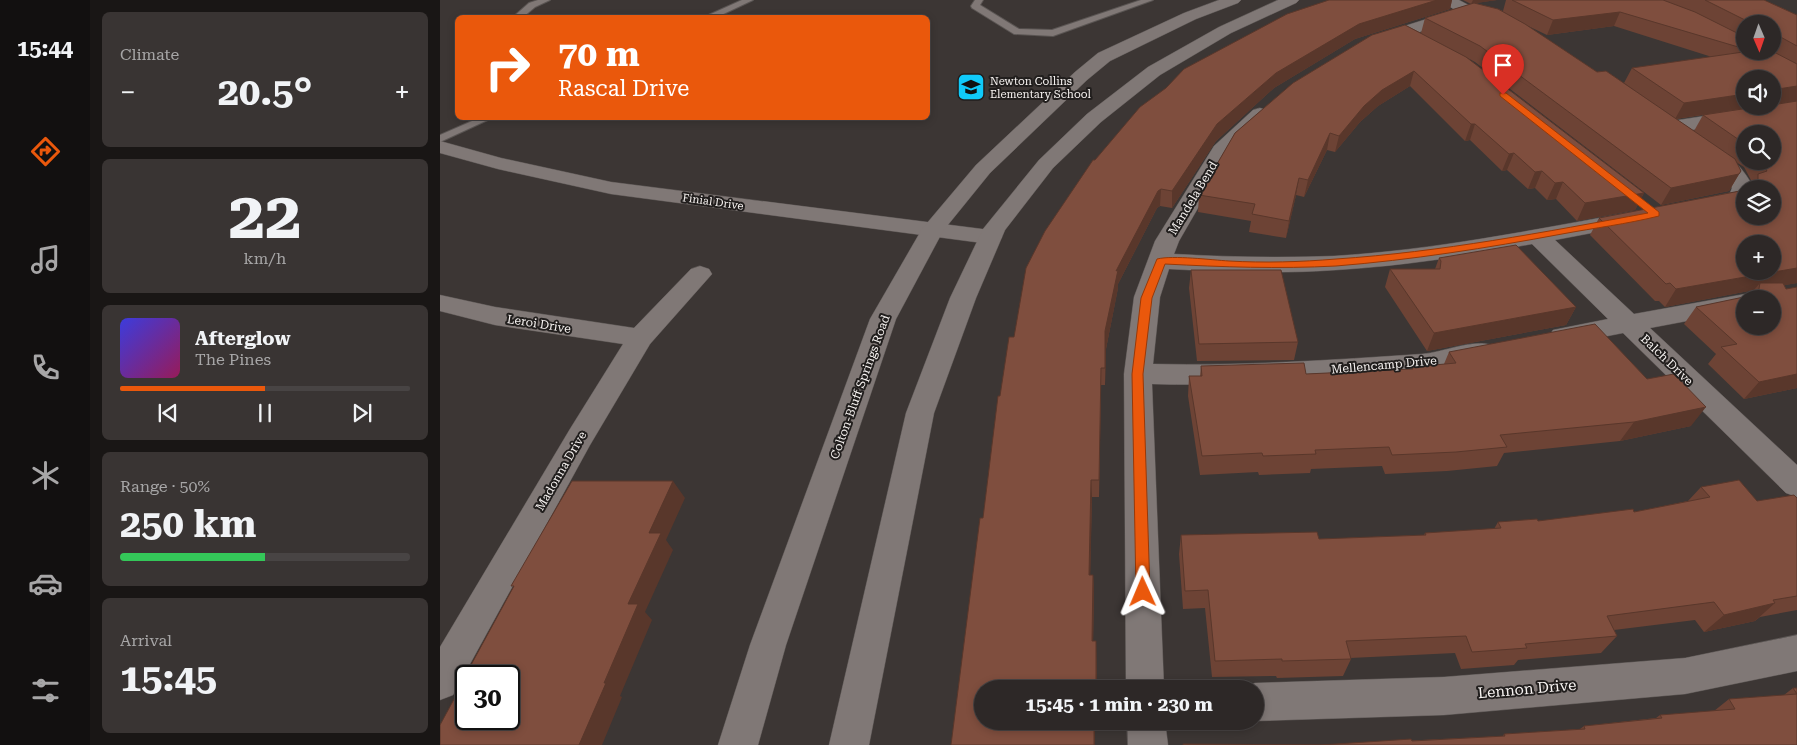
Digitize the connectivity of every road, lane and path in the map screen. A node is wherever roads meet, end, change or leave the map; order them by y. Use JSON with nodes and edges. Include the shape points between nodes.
{"nodes":[{"id":1,"x":546,"y":0,"type":"edge"},
{"id":2,"x":749,"y":0,"type":"edge"},
{"id":3,"x":979,"y":0,"type":"edge"},
{"id":4,"x":1149,"y":0,"type":"edge"},
{"id":5,"x":1232,"y":0,"type":"edge"},
{"id":6,"x":1291,"y":0,"type":"edge"},
{"id":7,"x":1447,"y":0,"type":"edge"},
{"id":8,"x":1491,"y":8,"type":"edge"},
{"id":9,"x":520,"y":15,"type":"edge"},
{"id":10,"x":713,"y":15,"type":"edge"},
{"id":11,"x":1516,"y":27,"type":"edge"},
{"id":12,"x":1402,"y":32,"type":"junction"},
{"id":13,"x":1427,"y":44,"type":"edge"},
{"id":14,"x":1354,"y":50,"type":"edge"},
{"id":15,"x":1275,"y":100,"type":"edge"},
{"id":16,"x":1797,"y":108,"type":"edge"},
{"id":17,"x":483,"y":120,"type":"edge"},
{"id":18,"x":440,"y":139,"type":"edge"},
{"id":19,"x":440,"y":147,"type":"edge"},
{"id":20,"x":1686,"y":209,"type":"edge"},
{"id":21,"x":1656,"y":214,"type":"edge"},
{"id":22,"x":933,"y":230,"type":"junction"},
{"id":23,"x":1537,"y":236,"type":"junction"},
{"id":24,"x":990,"y":237,"type":"junction"},
{"id":25,"x":1161,"y":261,"type":"junction"},
{"id":26,"x":700,"y":274,"type":"dead end"},
{"id":27,"x":440,"y":303,"type":"edge"},
{"id":28,"x":1736,"y":303,"type":"edge"},
{"id":29,"x":1630,"y":324,"type":"junction"},
{"id":30,"x":640,"y":338,"type":"junction"},
{"id":31,"x":1540,"y":341,"type":"edge"},
{"id":32,"x":1511,"y":346,"type":"edge"},
{"id":33,"x":1138,"y":374,"type":"junction"},
{"id":34,"x":1797,"y":484,"type":"edge"},
{"id":35,"x":452,"y":641,"type":"edge"},
{"id":36,"x":1797,"y":653,"type":"edge"},
{"id":37,"x":1145,"y":680,"type":"edge"},
{"id":38,"x":440,"y":682,"type":"edge"},
{"id":39,"x":1264,"y":702,"type":"edge"},
{"id":40,"x":1147,"y":730,"type":"edge"},
{"id":41,"x":738,"y":745,"type":"edge"},
{"id":42,"x":849,"y":745,"type":"edge"},
{"id":43,"x":1148,"y":745,"type":"edge"}],
"edges":[{"from":1,"to":9,"type":"lane","via":[[532,5]]},
{"from":2,"to":10,"type":"lane"},
{"from":3,"to":4,"type":"lane","via":[[975,6],[1017,32],[1053,33]]},
{"from":5,"to":22,"type":"street","name":"Colton-Bluff Springs Road","via":[[1104,57],[983,169]]},
{"from":6,"to":24,"type":"street","via":[[1225,30],[1154,71],[1094,118],[1046,164]]},
{"from":7,"to":8,"type":"street"},
{"from":8,"to":11,"type":"street"},
{"from":8,"to":12,"type":"street"},
{"from":12,"to":13,"type":"street"},
{"from":12,"to":14,"type":"street"},
{"from":15,"to":25,"type":"street","name":"Mandela Bend","via":[[1224,146],[1167,241]]},
{"from":16,"to":20,"type":"street","via":[[1664,122],[1735,172],[1743,188],[1739,198]]},
{"from":17,"to":18,"type":"lane"},
{"from":19,"to":22,"type":"street","name":"Finial Drive","via":[[611,188]]},
{"from":21,"to":23,"type":"street"},
{"from":22,"to":24,"type":"street","name":"Finial Drive"},
{"from":22,"to":41,"type":"street","name":"Colton-Bluff Springs Road","via":[[882,319],[768,645]]},
{"from":23,"to":25,"type":"street","via":[[1406,256],[1335,262],[1234,264]]},
{"from":23,"to":29,"type":"street","name":"Balch Drive"},
{"from":24,"to":42,"type":"street","via":[[963,298],[920,413]]},
{"from":25,"to":33,"type":"street","name":"Mandela Bend","via":[[1147,298]]},
{"from":26,"to":30,"type":"street","name":"Madonna Drive"},
{"from":27,"to":30,"type":"street","name":"Leroi Drive","via":[[495,316]]},
{"from":28,"to":29,"type":"street"},
{"from":29,"to":31,"type":"street"},
{"from":29,"to":34,"type":"street","name":"Balch Drive"},
{"from":30,"to":35,"type":"street","name":"Madonna Drive"},
{"from":32,"to":33,"type":"street","name":"Mellencamp Drive","via":[[1426,363],[1284,372]]},
{"from":33,"to":37,"type":"street","name":"Mandela Bend"},
{"from":35,"to":38,"type":"street","name":"Madonna Drive"},
{"from":36,"to":39,"type":"street","name":"Lennon Drive","via":[[1685,676],[1444,696]]},
{"from":40,"to":43,"type":"street"}]}
